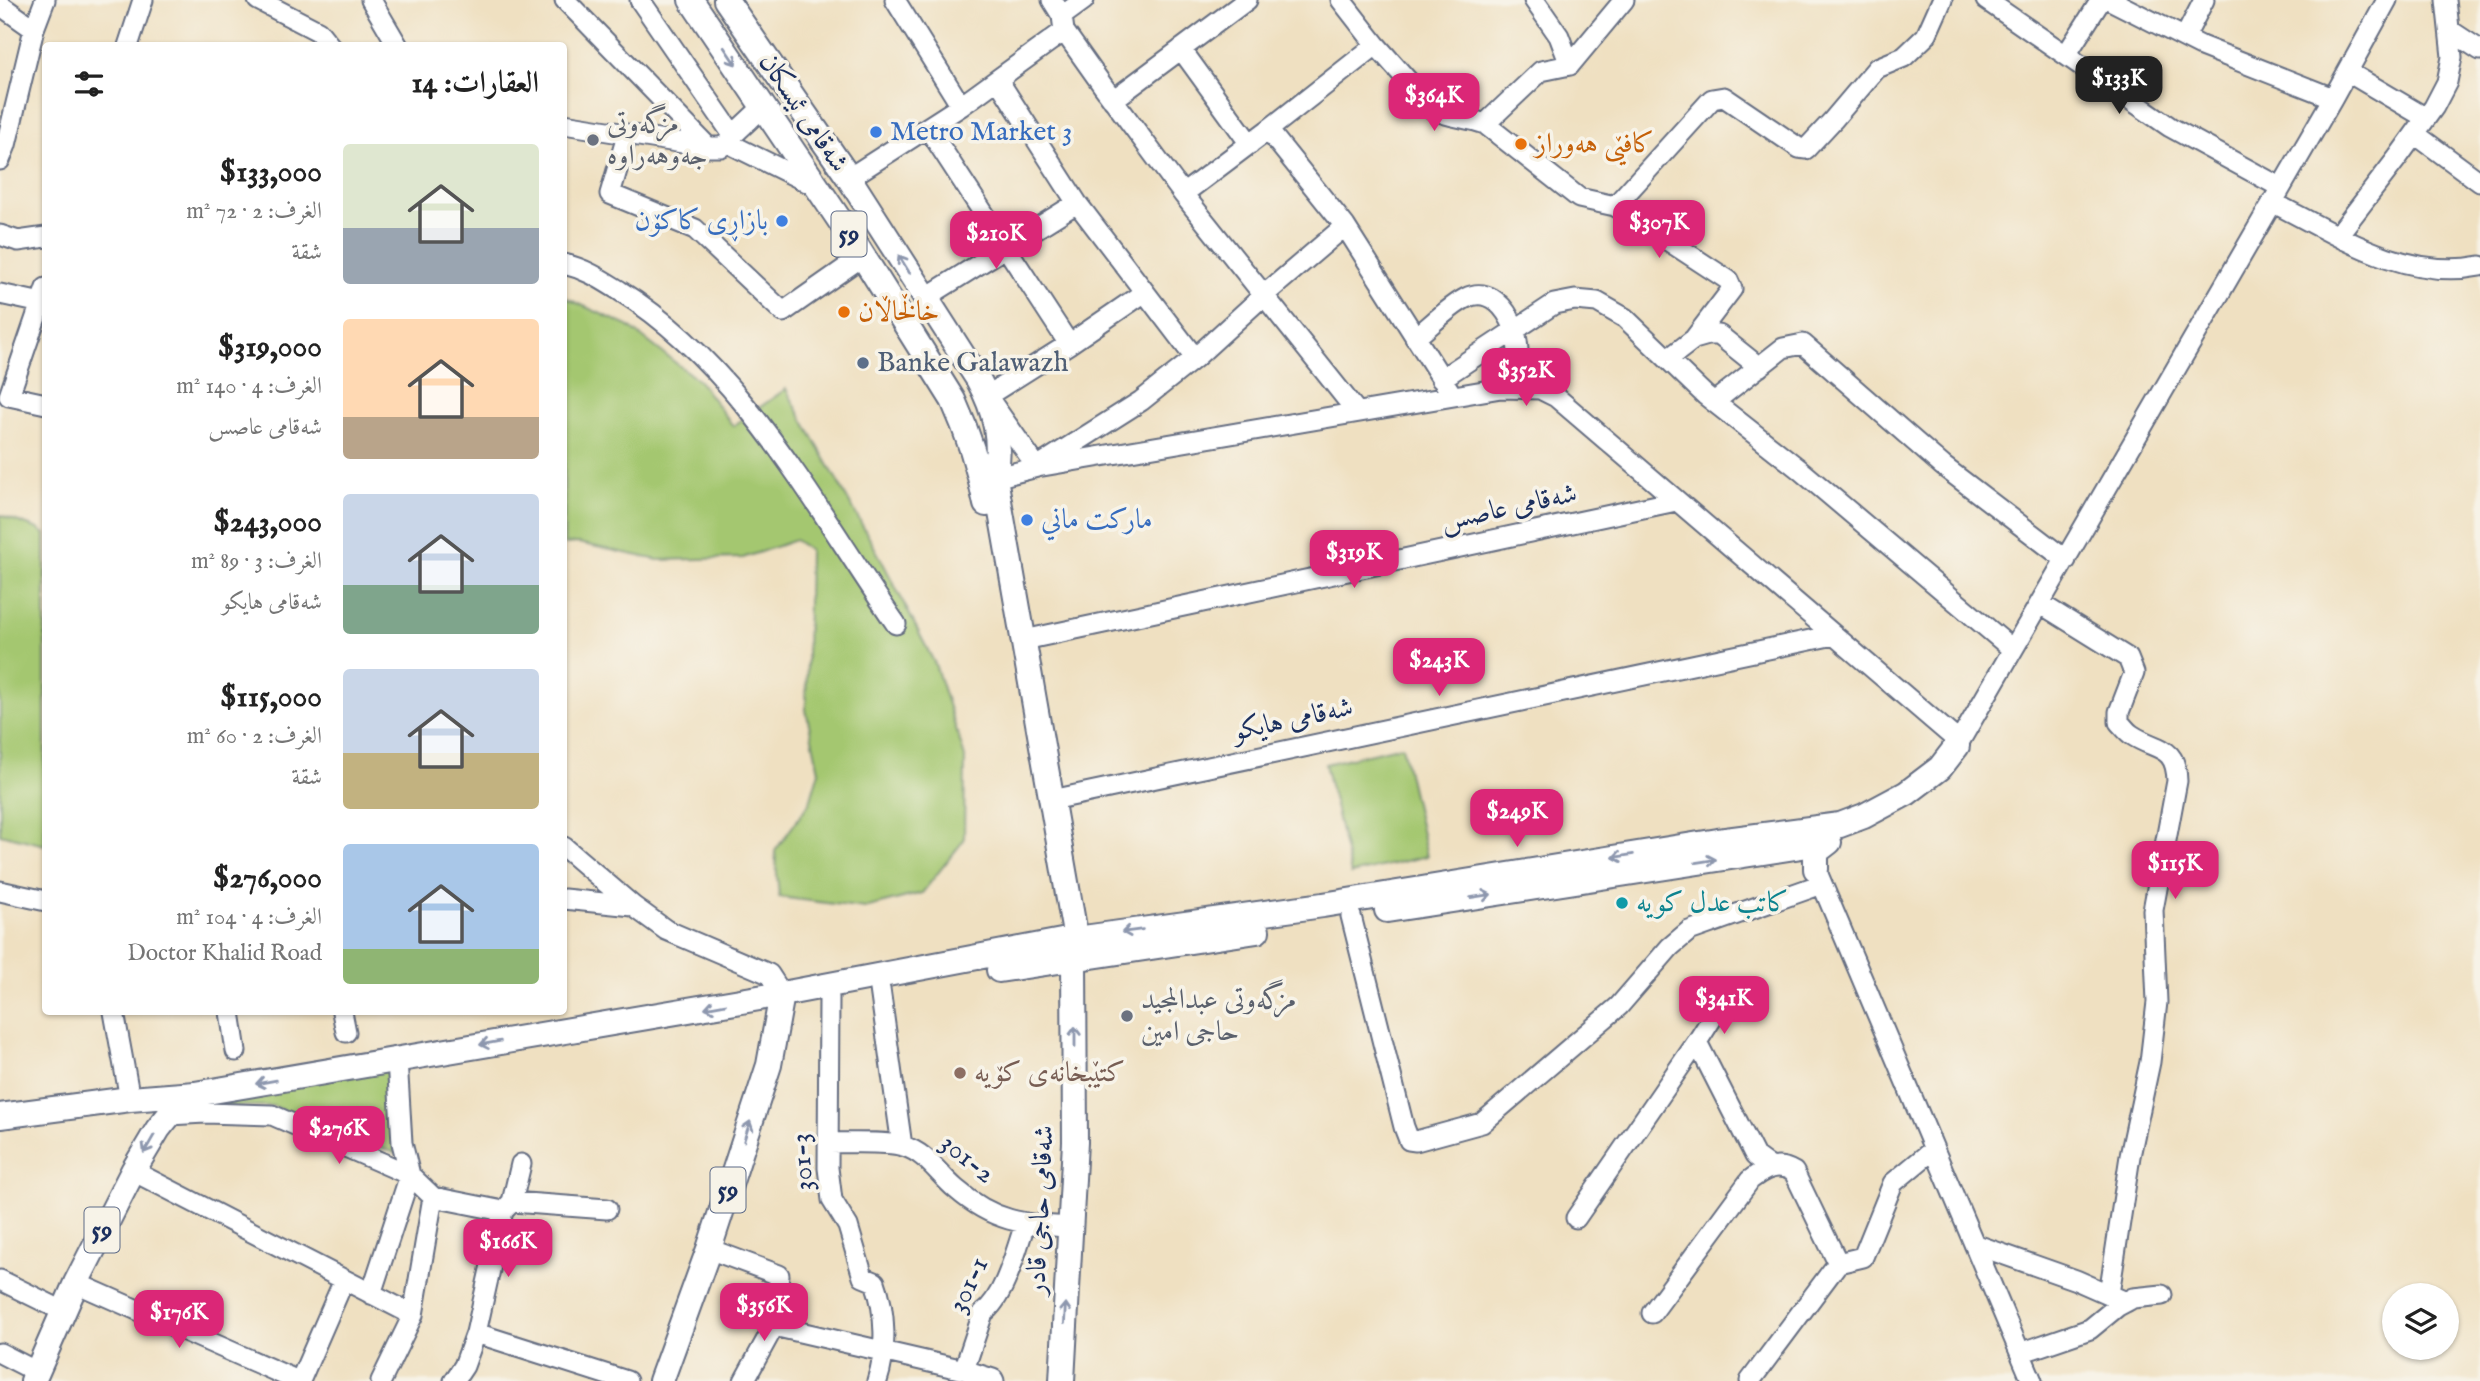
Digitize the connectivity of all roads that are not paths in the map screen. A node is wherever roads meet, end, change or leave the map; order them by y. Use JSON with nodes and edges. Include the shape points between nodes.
{"nodes":[{"id":1,"x":45,"y":0,"type":"edge"},
{"id":2,"x":143,"y":0,"type":"edge"},
{"id":3,"x":258,"y":0,"type":"edge"},
{"id":4,"x":371,"y":0,"type":"edge"},
{"id":5,"x":565,"y":0,"type":"edge"},
{"id":6,"x":640,"y":0,"type":"edge"},
{"id":7,"x":691,"y":0,"type":"edge"},
{"id":8,"x":726,"y":0,"type":"edge"},
{"id":9,"x":895,"y":0,"type":"edge"},
{"id":10,"x":1084,"y":0,"type":"edge"},
{"id":11,"x":1247,"y":0,"type":"edge"},
{"id":12,"x":1341,"y":0,"type":"edge"},
{"id":13,"x":1534,"y":0,"type":"edge"},
{"id":14,"x":1624,"y":0,"type":"edge"},
{"id":15,"x":1942,"y":0,"type":"edge"},
{"id":16,"x":1986,"y":0,"type":"edge"},
{"id":17,"x":2101,"y":0,"type":"edge"},
{"id":18,"x":2110,"y":0,"type":"edge"},
{"id":19,"x":2204,"y":0,"type":"edge"},
{"id":20,"x":2387,"y":0,"type":"edge"},
{"id":21,"x":2446,"y":0,"type":"edge"},
{"id":22,"x":0,"y":5,"type":"edge"},
{"id":23,"x":1059,"y":16,"type":"edge"},
{"id":24,"x":34,"y":29,"type":"junction"},
{"id":25,"x":2451,"y":31,"type":"junction"},
{"id":26,"x":2185,"y":37,"type":"junction"},
{"id":27,"x":129,"y":42,"type":"edge"},
{"id":28,"x":327,"y":42,"type":"edge"},
{"id":29,"x":396,"y":42,"type":"edge"},
{"id":30,"x":1376,"y":45,"type":"junction"},
{"id":31,"x":1181,"y":49,"type":"junction"},
{"id":32,"x":2480,"y":50,"type":"edge"},
{"id":33,"x":2066,"y":55,"type":"junction"},
{"id":34,"x":1570,"y":65,"type":"junction"},
{"id":35,"x":2348,"y":72,"type":"junction"},
{"id":36,"x":998,"y":80,"type":"junction"},
{"id":37,"x":2333,"y":98,"type":"junction"},
{"id":38,"x":1113,"y":100,"type":"junction"},
{"id":39,"x":764,"y":106,"type":"junction"},
{"id":40,"x":961,"y":106,"type":"junction"},
{"id":41,"x":1485,"y":124,"type":"junction"},
{"id":42,"x":567,"y":125,"type":"edge"},
{"id":43,"x":2421,"y":126,"type":"junction"},
{"id":44,"x":928,"y":128,"type":"junction"},
{"id":45,"x":1268,"y":130,"type":"junction"},
{"id":46,"x":627,"y":136,"type":"junction"},
{"id":47,"x":731,"y":139,"type":"junction"},
{"id":48,"x":1250,"y":144,"type":"junction"},
{"id":49,"x":708,"y":147,"type":"junction"},
{"id":50,"x":0,"y":160,"type":"edge"},
{"id":51,"x":849,"y":177,"type":"junction"},
{"id":52,"x":2480,"y":182,"type":"edge"},
{"id":53,"x":818,"y":188,"type":"junction"},
{"id":54,"x":1183,"y":194,"type":"junction"},
{"id":55,"x":2276,"y":194,"type":"junction"},
{"id":56,"x":1077,"y":203,"type":"junction"},
{"id":57,"x":1615,"y":206,"type":"junction"},
{"id":58,"x":1345,"y":226,"type":"junction"},
{"id":59,"x":0,"y":235,"type":"edge"},
{"id":60,"x":2338,"y":235,"type":"junction"},
{"id":61,"x":42,"y":238,"type":"edge"},
{"id":62,"x":1005,"y":248,"type":"junction"},
{"id":63,"x":863,"y":256,"type":"junction"},
{"id":64,"x":567,"y":265,"type":"edge"},
{"id":65,"x":2480,"y":266,"type":"edge"},
{"id":66,"x":1145,"y":292,"type":"junction"},
{"id":67,"x":0,"y":294,"type":"edge"},
{"id":68,"x":1264,"y":295,"type":"junction"},
{"id":69,"x":925,"y":298,"type":"junction"},
{"id":70,"x":42,"y":299,"type":"edge"},
{"id":71,"x":42,"y":305,"type":"edge"},
{"id":72,"x":1515,"y":330,"type":"junction"},
{"id":73,"x":1415,"y":338,"type":"junction"},
{"id":74,"x":1694,"y":339,"type":"junction"},
{"id":75,"x":1069,"y":344,"type":"junction"},
{"id":76,"x":1195,"y":358,"type":"junction"},
{"id":77,"x":1668,"y":359,"type":"junction"},
{"id":78,"x":1759,"y":367,"type":"junction"},
{"id":79,"x":1441,"y":379,"type":"junction"},
{"id":80,"x":1519,"y":387,"type":"junction"},
{"id":81,"x":987,"y":396,"type":"junction"},
{"id":82,"x":1454,"y":396,"type":"junction"},
{"id":83,"x":1713,"y":402,"type":"junction"},
{"id":84,"x":42,"y":403,"type":"edge"},
{"id":85,"x":1357,"y":412,"type":"junction"},
{"id":86,"x":960,"y":414,"type":"junction"},
{"id":87,"x":1037,"y":467,"type":"junction"},
{"id":88,"x":988,"y":479,"type":"junction"},
{"id":89,"x":1676,"y":501,"type":"junction"},
{"id":90,"x":2066,"y":560,"type":"junction"},
{"id":91,"x":2041,"y":604,"type":"junction"},
{"id":92,"x":896,"y":624,"type":"dead end"},
{"id":93,"x":1834,"y":635,"type":"junction"},
{"id":94,"x":1024,"y":640,"type":"junction"},
{"id":95,"x":2012,"y":649,"type":"junction"},
{"id":96,"x":1958,"y":744,"type":"junction"},
{"id":97,"x":1052,"y":800,"type":"junction"},
{"id":98,"x":567,"y":850,"type":"edge"},
{"id":99,"x":1810,"y":851,"type":"junction"},
{"id":100,"x":0,"y":891,"type":"edge"},
{"id":101,"x":567,"y":899,"type":"edge"},
{"id":102,"x":42,"y":900,"type":"edge"},
{"id":103,"x":633,"y":906,"type":"junction"},
{"id":104,"x":1350,"y":916,"type":"junction"},
{"id":105,"x":1071,"y":946,"type":"junction"},
{"id":106,"x":880,"y":989,"type":"junction"},
{"id":107,"x":829,"y":996,"type":"junction"},
{"id":108,"x":782,"y":1000,"type":"junction"},
{"id":109,"x":1717,"y":1009,"type":"dead end"},
{"id":110,"x":115,"y":1015,"type":"edge"},
{"id":111,"x":230,"y":1015,"type":"edge"},
{"id":112,"x":343,"y":1015,"type":"edge"},
{"id":113,"x":346,"y":1032,"type":"dead end"},
{"id":114,"x":1697,"y":1042,"type":"junction"},
{"id":115,"x":236,"y":1051,"type":"dead end"},
{"id":116,"x":397,"y":1059,"type":"junction"},
{"id":117,"x":195,"y":1094,"type":"junction"},
{"id":118,"x":130,"y":1099,"type":"junction"},
{"id":119,"x":169,"y":1115,"type":"junction"},
{"id":120,"x":0,"y":1116,"type":"edge"},
{"id":121,"x":828,"y":1143,"type":"junction"},
{"id":122,"x":902,"y":1146,"type":"junction"},
{"id":123,"x":1934,"y":1149,"type":"junction"},
{"id":124,"x":521,"y":1164,"type":"dead end"},
{"id":125,"x":1770,"y":1167,"type":"junction"},
{"id":126,"x":133,"y":1171,"type":"junction"},
{"id":127,"x":410,"y":1175,"type":"junction"},
{"id":128,"x":433,"y":1197,"type":"junction"},
{"id":129,"x":507,"y":1206,"type":"junction"},
{"id":130,"x":607,"y":1209,"type":"dead end"},
{"id":131,"x":1576,"y":1218,"type":"dead end"},
{"id":132,"x":1025,"y":1224,"type":"junction"},
{"id":133,"x":1070,"y":1227,"type":"junction"},
{"id":134,"x":1974,"y":1244,"type":"junction"},
{"id":135,"x":709,"y":1249,"type":"junction"},
{"id":136,"x":1838,"y":1263,"type":"junction"},
{"id":137,"x":0,"y":1280,"type":"edge"},
{"id":138,"x":344,"y":1280,"type":"junction"},
{"id":139,"x":76,"y":1283,"type":"junction"},
{"id":140,"x":371,"y":1294,"type":"junction"},
{"id":141,"x":2162,"y":1295,"type":"dead end"},
{"id":142,"x":2117,"y":1298,"type":"junction"},
{"id":143,"x":63,"y":1311,"type":"junction"},
{"id":144,"x":1652,"y":1313,"type":"dead end"},
{"id":145,"x":413,"y":1315,"type":"junction"},
{"id":146,"x":774,"y":1326,"type":"junction"},
{"id":147,"x":476,"y":1333,"type":"junction"},
{"id":148,"x":883,"y":1350,"type":"junction"},
{"id":149,"x":0,"y":1353,"type":"edge"},
{"id":150,"x":2020,"y":1353,"type":"junction"},
{"id":151,"x":964,"y":1370,"type":"junction"},
{"id":152,"x":35,"y":1376,"type":"edge"},
{"id":153,"x":880,"y":1380,"type":"edge"},
{"id":154,"x":299,"y":1381,"type":"edge"},
{"id":155,"x":381,"y":1381,"type":"edge"},
{"id":156,"x":454,"y":1381,"type":"edge"},
{"id":157,"x":627,"y":1381,"type":"edge"},
{"id":158,"x":661,"y":1381,"type":"edge"},
{"id":159,"x":744,"y":1381,"type":"edge"},
{"id":160,"x":995,"y":1381,"type":"edge"},
{"id":161,"x":1062,"y":1381,"type":"edge"},
{"id":162,"x":1750,"y":1381,"type":"edge"},
{"id":163,"x":2032,"y":1381,"type":"edge"}],
"edges":[{"from":1,"to":24,"type":"street"},
{"from":2,"to":27,"type":"street"},
{"from":3,"to":28,"type":"street","via":[[318,31]]},
{"from":4,"to":29,"type":"street"},
{"from":5,"to":49,"type":"street"},
{"from":6,"to":47,"type":"street"},
{"from":7,"to":39,"type":"main road","name":"شەقامی ئیسکان","number":"59","one_way":true},
{"from":8,"to":51,"type":"main road","name":"شەقامی ئیسکان","number":"59"},
{"from":9,"to":40,"type":"street"},
{"from":10,"to":23,"type":"street"},
{"from":11,"to":31,"type":"street"},
{"from":12,"to":30,"type":"street"},
{"from":13,"to":34,"type":"street","via":[[1559,36]]},
{"from":14,"to":34,"type":"street"},
{"from":15,"to":57,"type":"street","via":[[1926,36],[1904,57],[1877,68],[1805,149],[1724,97],[1712,99]]},
{"from":16,"to":33,"type":"street"},
{"from":17,"to":33,"type":"street"},
{"from":18,"to":26,"type":"street"},
{"from":19,"to":26,"type":"street"},
{"from":20,"to":35,"type":"street"},
{"from":21,"to":25,"type":"street"},
{"from":22,"to":24,"type":"street"},
{"from":23,"to":36,"type":"street"},
{"from":23,"to":38,"type":"street"},
{"from":24,"to":50,"type":"street"},
{"from":25,"to":32,"type":"street"},
{"from":25,"to":43,"type":"street","via":[[2447,82]]},
{"from":26,"to":37,"type":"street"},
{"from":30,"to":41,"type":"street","via":[[1433,109]]},
{"from":30,"to":45,"type":"street"},
{"from":31,"to":38,"type":"street"},
{"from":31,"to":48,"type":"street"},
{"from":33,"to":55,"type":"street"},
{"from":34,"to":41,"type":"street","via":[[1541,71]]},
{"from":35,"to":37,"type":"street"},
{"from":35,"to":43,"type":"street"},
{"from":36,"to":40,"type":"street"},
{"from":36,"to":56,"type":"street"},
{"from":37,"to":55,"type":"street"},
{"from":38,"to":54,"type":"street"},
{"from":39,"to":47,"type":"street"},
{"from":39,"to":53,"type":"main road","name":"شەقامی ئیسکان","number":"59"},
{"from":40,"to":44,"type":"street"},
{"from":41,"to":57,"type":"street","via":[[1579,198]]},
{"from":42,"to":46,"type":"street"},
{"from":43,"to":52,"type":"street"},
{"from":43,"to":60,"type":"street"},
{"from":44,"to":51,"type":"street"},
{"from":44,"to":62,"type":"street"},
{"from":45,"to":48,"type":"street"},
{"from":45,"to":58,"type":"street"},
{"from":46,"to":49,"type":"street"},
{"from":46,"to":63,"type":"street","via":[[610,194],[695,229],[783,312]]},
{"from":47,"to":49,"type":"street","via":[[721,147]]},
{"from":47,"to":53,"type":"street"},
{"from":48,"to":54,"type":"street"},
{"from":69,"to":51,"type":"main road","name":"شەقامی ئیسکان","number":"59","one_way":true},
{"from":53,"to":63,"type":"main road","name":"شەقامی ئیسکان","number":"59"},
{"from":54,"to":68,"type":"street"},
{"from":55,"to":60,"type":"street"},
{"from":55,"to":90,"type":"street"},
{"from":56,"to":62,"type":"street"},
{"from":56,"to":66,"type":"street"},
{"from":57,"to":74,"type":"street","via":[[1728,280],[1732,289]]},
{"from":58,"to":68,"type":"street"},
{"from":58,"to":73,"type":"street"},
{"from":59,"to":61,"type":"street","via":[[18,241]]},
{"from":60,"to":65,"type":"street","via":[[2394,261]]},
{"from":62,"to":69,"type":"street"},
{"from":62,"to":75,"type":"street"},
{"from":63,"to":86,"type":"main road","name":"شەقامی ئیسکان","number":"59"},
{"from":64,"to":92,"type":"street","via":[[583,269],[649,309],[715,371],[804,485]]},
{"from":66,"to":75,"type":"street"},
{"from":66,"to":76,"type":"street"},
{"from":67,"to":70,"type":"street"},
{"from":68,"to":76,"type":"street"},
{"from":68,"to":85,"type":"street"},
{"from":69,"to":81,"type":"main road","name":"شەقامی ئیسکان","number":"59"},
{"from":71,"to":84,"type":"street","via":[[9,396]]},
{"from":72,"to":73,"type":"street","via":[[1503,307],[1478,294],[1466,298]]},
{"from":72,"to":77,"type":"street","via":[[1554,304],[1597,302],[1625,318]]},
{"from":72,"to":79,"type":"street"},
{"from":72,"to":80,"type":"street"},
{"from":73,"to":79,"type":"street"},
{"from":74,"to":77,"type":"street"},
{"from":74,"to":78,"type":"street","via":[[1719,335]]},
{"from":75,"to":81,"type":"street"},
{"from":76,"to":87,"type":"street","via":[[1142,401]]},
{"from":77,"to":83,"type":"street"},
{"from":78,"to":83,"type":"street"},
{"from":78,"to":90,"type":"street","via":[[1783,348],[1803,344],[1943,466]]},
{"from":79,"to":82,"type":"street"},
{"from":80,"to":82,"type":"street"},
{"from":80,"to":89,"type":"street","via":[[1540,389],[1556,397]]},
{"from":81,"to":86,"type":"main road"},
{"from":81,"to":87,"type":"street"},
{"from":81,"to":88,"type":"main road","name":"شەقامی ئیسکان","number":"59","via":[[999,454]]},
{"from":82,"to":85,"type":"street"},
{"from":83,"to":95,"type":"street"},
{"from":85,"to":87,"type":"street"},
{"from":86,"to":88,"type":"main road","name":"شەقامی ئیسکان","number":"59"},
{"from":87,"to":88,"type":"street"},
{"from":88,"to":94,"type":"main road","number":"59"},
{"from":88,"to":105,"type":"main road","number":"59"},
{"from":89,"to":93,"type":"street"},
{"from":89,"to":94,"type":"street","name":"شه‌قامی عاصس"},
{"from":90,"to":91,"type":"street"},
{"from":91,"to":95,"type":"street"},
{"from":91,"to":142,"type":"street","via":[[2128,658],[2134,673],[2119,722],[2131,734],[2172,756],[2176,767],[2153,910],[2157,1002],[2130,1156]]},
{"from":93,"to":96,"type":"street"},
{"from":93,"to":97,"type":"street","name":"شه‌قامی هایكو"},
{"from":94,"to":97,"type":"main road","number":"59"},
{"from":95,"to":96,"type":"street"},
{"from":96,"to":99,"type":"main road","via":[[1940,768],[1892,802],[1840,825]]},
{"from":97,"to":105,"type":"main road","number":"59"},
{"from":98,"to":103,"type":"street"},
{"from":104,"to":99,"type":"main road","one_way":true},
{"from":99,"to":104,"type":"street","via":[[1670,947],[1619,1006],[1482,1123],[1416,1141],[1409,1140],[1404,1127]]},
{"from":99,"to":105,"type":"main road","one_way":true,"via":[[1437,884]]},
{"from":99,"to":123,"type":"street"},
{"from":100,"to":102,"type":"street"},
{"from":101,"to":103,"type":"street"},
{"from":103,"to":108,"type":"street","via":[[666,930],[769,974]]},
{"from":104,"to":105,"type":"main road"},
{"from":105,"to":106,"type":"main road","number":"59"},
{"from":105,"to":108,"type":"main road","number":"59"},
{"from":133,"to":105,"type":"main road","name":"شەقامی حاجی قادر","one_way":true,"via":[[1075,1142]]},
{"from":106,"to":107,"type":"main road","number":"59"},
{"from":106,"to":122,"type":"street"},
{"from":107,"to":108,"type":"main road","number":"59"},
{"from":107,"to":121,"type":"street","name":"301-3"},
{"from":108,"to":116,"type":"main road","number":"59","one_way":true},
{"from":135,"to":108,"type":"main road","number":"59","one_way":true,"via":[[769,1065]]},
{"from":109,"to":114,"type":"street"},
{"from":110,"to":118,"type":"street"},
{"from":111,"to":115,"type":"street"},
{"from":112,"to":113,"type":"street"},
{"from":114,"to":125,"type":"street","via":[[1755,1156]]},
{"from":114,"to":131,"type":"street"},
{"from":116,"to":117,"type":"main road","number":"59","one_way":true},
{"from":116,"to":127,"type":"street","via":[[402,1143]]},
{"from":117,"to":118,"type":"main road"},
{"from":117,"to":119,"type":"main road","number":"59"},
{"from":118,"to":120,"type":"main road"},
{"from":119,"to":126,"type":"main road","number":"59","one_way":true},
{"from":119,"to":127,"type":"street","via":[[272,1115]]},
{"from":121,"to":122,"type":"street","name":"301-2"},
{"from":121,"to":148,"type":"street","name":"301-3","via":[[832,1200],[848,1226],[863,1277],[875,1282],[881,1300]]},
{"from":122,"to":132,"type":"street","name":"301-2","via":[[930,1161],[970,1200],[1002,1219]]},
{"from":123,"to":134,"type":"street"},
{"from":123,"to":136,"type":"street","via":[[1893,1183],[1863,1258]]},
{"from":124,"to":129,"type":"street"},
{"from":125,"to":136,"type":"street","via":[[1794,1172]]},
{"from":125,"to":144,"type":"street","via":[[1749,1180]]},
{"from":126,"to":138,"type":"street"},
{"from":126,"to":139,"type":"main road","number":"59"},
{"from":127,"to":128,"type":"street"},
{"from":127,"to":140,"type":"street"},
{"from":128,"to":129,"type":"street"},
{"from":128,"to":145,"type":"street"},
{"from":129,"to":130,"type":"street"},
{"from":129,"to":147,"type":"street"},
{"from":132,"to":133,"type":"street","name":"301-2"},
{"from":132,"to":151,"type":"street","name":"301-1","via":[[1006,1279],[991,1307],[982,1313]]},
{"from":161,"to":133,"type":"main road","name":"شەقامی حاجی قادر","one_way":true},
{"from":134,"to":142,"type":"street"},
{"from":134,"to":150,"type":"street"},
{"from":135,"to":146,"type":"street","via":[[779,1275]]},
{"from":135,"to":158,"type":"main road","number":"59"},
{"from":136,"to":162,"type":"street"},
{"from":137,"to":143,"type":"street"},
{"from":138,"to":140,"type":"street"},
{"from":138,"to":154,"type":"street"},
{"from":139,"to":143,"type":"main road","number":"59"},
{"from":139,"to":154,"type":"street"},
{"from":140,"to":145,"type":"street"},
{"from":141,"to":142,"type":"street"},
{"from":142,"to":150,"type":"street","via":[[2090,1329]]},
{"from":143,"to":152,"type":"main road","number":"59"},
{"from":145,"to":155,"type":"street"},
{"from":146,"to":148,"type":"street"},
{"from":146,"to":159,"type":"street"},
{"from":147,"to":156,"type":"street"},
{"from":147,"to":157,"type":"street"},
{"from":148,"to":151,"type":"street"},
{"from":148,"to":153,"type":"street","name":"301-3"},
{"from":149,"to":152,"type":"street"},
{"from":150,"to":163,"type":"street"},
{"from":151,"to":160,"type":"street"}]}
